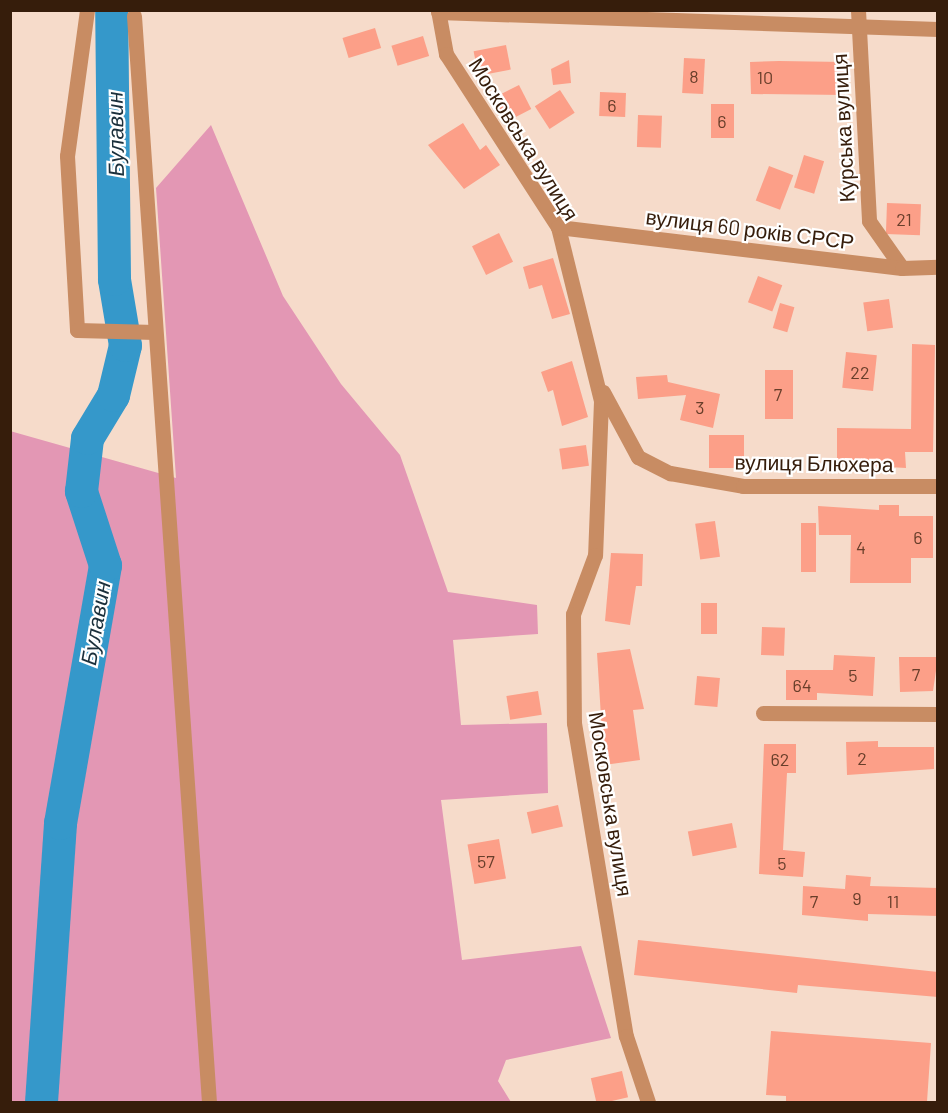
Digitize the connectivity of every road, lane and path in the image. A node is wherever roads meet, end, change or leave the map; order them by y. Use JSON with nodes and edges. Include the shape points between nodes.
{"nodes":[{"id":1,"x":87,"y":10,"type":"edge"},
{"id":2,"x":858,"y":10,"type":"edge"},
{"id":3,"x":438,"y":11,"type":"edge"},
{"id":4,"x":134,"y":16,"type":"dead end"},
{"id":5,"x":858,"y":27,"type":"junction"},
{"id":6,"x":938,"y":29,"type":"edge"},
{"id":7,"x":558,"y":226,"type":"junction"},
{"id":8,"x":938,"y":267,"type":"edge"},
{"id":9,"x":902,"y":268,"type":"junction"},
{"id":10,"x":148,"y":332,"type":"junction"},
{"id":11,"x":596,"y":379,"type":"junction"},
{"id":12,"x":938,"y":486,"type":"edge"},
{"id":13,"x":763,"y":713,"type":"dead end"},
{"id":14,"x":938,"y":714,"type":"edge"},
{"id":15,"x":208,"y":1102,"type":"edge"},
{"id":16,"x":648,"y":1102,"type":"edge"}],
"edges":[{"from":1,"to":10,"type":"street","via":[[67,156],[77,330]]},
{"from":2,"to":5,"type":"street","name":"Курська вулиця"},
{"from":3,"to":5,"type":"street"},
{"from":3,"to":7,"type":"street","name":"Московська вулиця","via":[[446,54]]},
{"from":4,"to":10,"type":"street"},
{"from":5,"to":6,"type":"street"},
{"from":5,"to":9,"type":"street","name":"Курська вулиця","via":[[869,221]]},
{"from":7,"to":9,"type":"street","name":"вулиця 60 років СРСР"},
{"from":7,"to":11,"type":"street","name":"Московська вулиця"},
{"from":8,"to":9,"type":"street","name":"вулиця 60 років СРСР"},
{"from":10,"to":15,"type":"street"},
{"from":11,"to":12,"type":"street","name":"вулиця Блюхера","via":[[638,457],[670,473],[743,486]]},
{"from":11,"to":16,"type":"street","name":"Московська вулиця","via":[[601,401],[595,555],[573,614],[574,723],[626,1036]]},
{"from":13,"to":14,"type":"street"}]}
